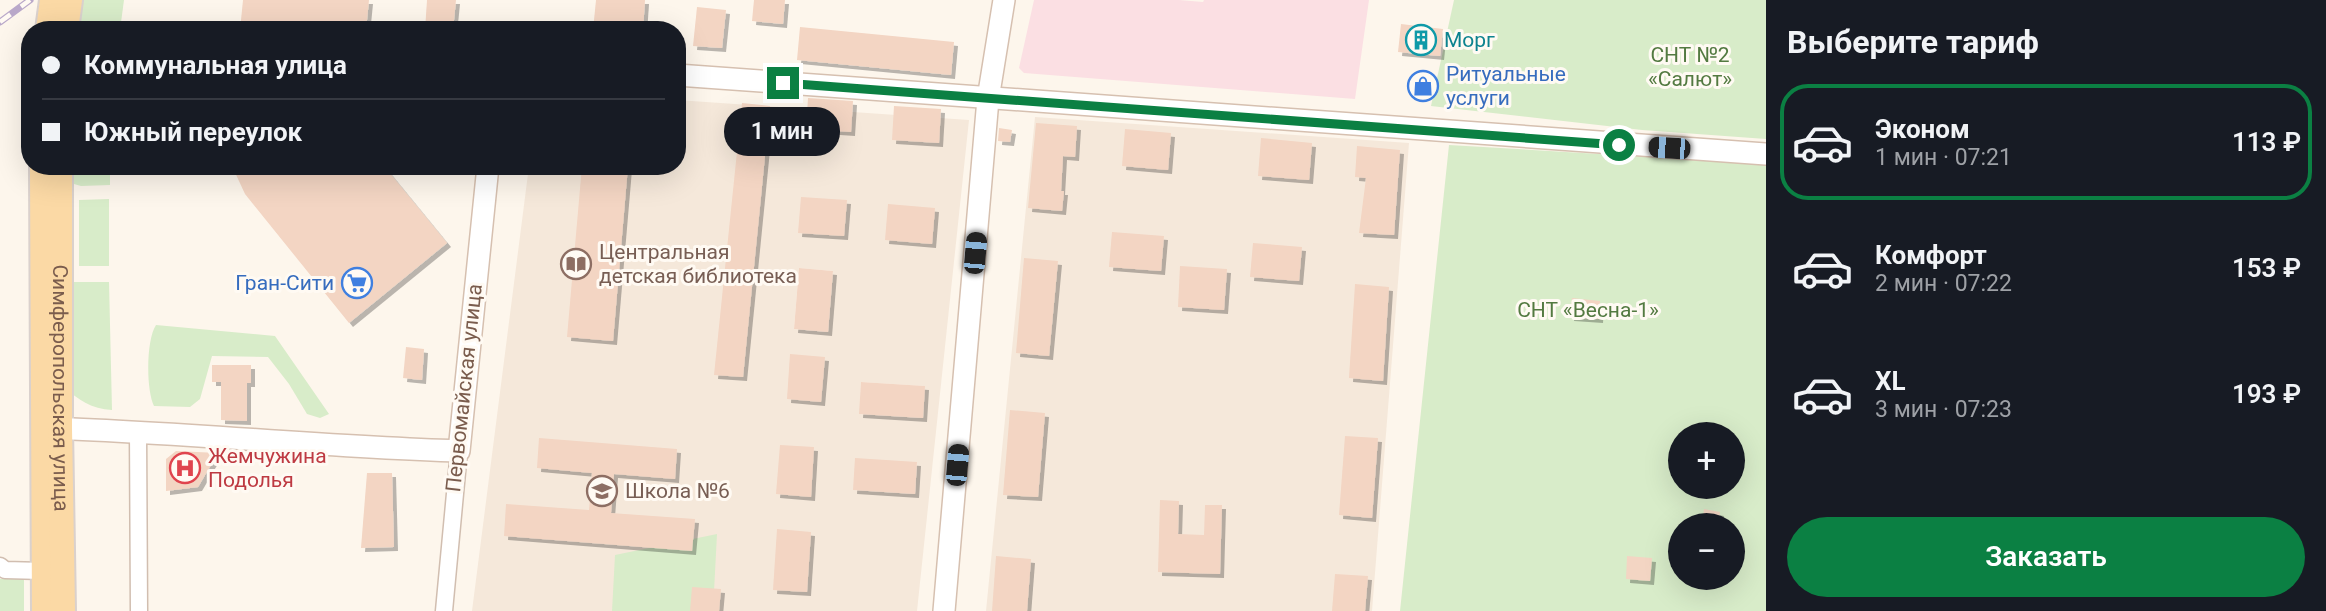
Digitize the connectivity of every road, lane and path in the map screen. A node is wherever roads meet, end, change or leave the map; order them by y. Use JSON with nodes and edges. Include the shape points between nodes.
{"nodes":[{"id":1,"x":52,"y":0,"type":"edge"},
{"id":2,"x":70,"y":0,"type":"edge"},
{"id":3,"x":1004,"y":0,"type":"edge"},
{"id":4,"x":49,"y":21,"type":"edge"},
{"id":5,"x":67,"y":21,"type":"edge"},
{"id":6,"x":686,"y":76,"type":"edge"},
{"id":7,"x":988,"y":99,"type":"junction"},
{"id":8,"x":1766,"y":154,"type":"edge"},
{"id":9,"x":42,"y":175,"type":"edge"},
{"id":10,"x":60,"y":175,"type":"edge"},
{"id":11,"x":487,"y":175,"type":"edge"},
{"id":12,"x":51,"y":428,"type":"junction"},
{"id":13,"x":138,"y":431,"type":"junction"},
{"id":14,"x":459,"y":451,"type":"junction"},
{"id":15,"x":0,"y":566,"type":"edge"},
{"id":16,"x":43,"y":571,"type":"junction"},
{"id":17,"x":44,"y":611,"type":"edge"},
{"id":18,"x":62,"y":611,"type":"edge"},
{"id":19,"x":139,"y":611,"type":"edge"},
{"id":20,"x":444,"y":611,"type":"edge"},
{"id":21,"x":944,"y":611,"type":"edge"}],
"edges":[{"from":1,"to":4,"type":"main road"},
{"from":2,"to":5,"type":"main road"},
{"from":3,"to":7,"type":"street"},
{"from":6,"to":7,"type":"street"},
{"from":7,"to":8,"type":"street"},
{"from":7,"to":21,"type":"street"},
{"from":9,"to":12,"type":"main road","name":"Симферопольская улица"},
{"from":10,"to":12,"type":"main road","name":"Симферопольская улица"},
{"from":11,"to":14,"type":"street","name":"Первомайская улица"},
{"from":12,"to":13,"type":"street"},
{"from":12,"to":16,"type":"main road","name":"Симферопольская улица"},
{"from":12,"to":18,"type":"main road","name":"Симферопольская улица"},
{"from":13,"to":14,"type":"street"},
{"from":13,"to":19,"type":"street"},
{"from":14,"to":20,"type":"street","name":"Первомайская улица"},
{"from":15,"to":16,"type":"street"},
{"from":16,"to":17,"type":"main road","name":"Симферопольская улица"}]}
